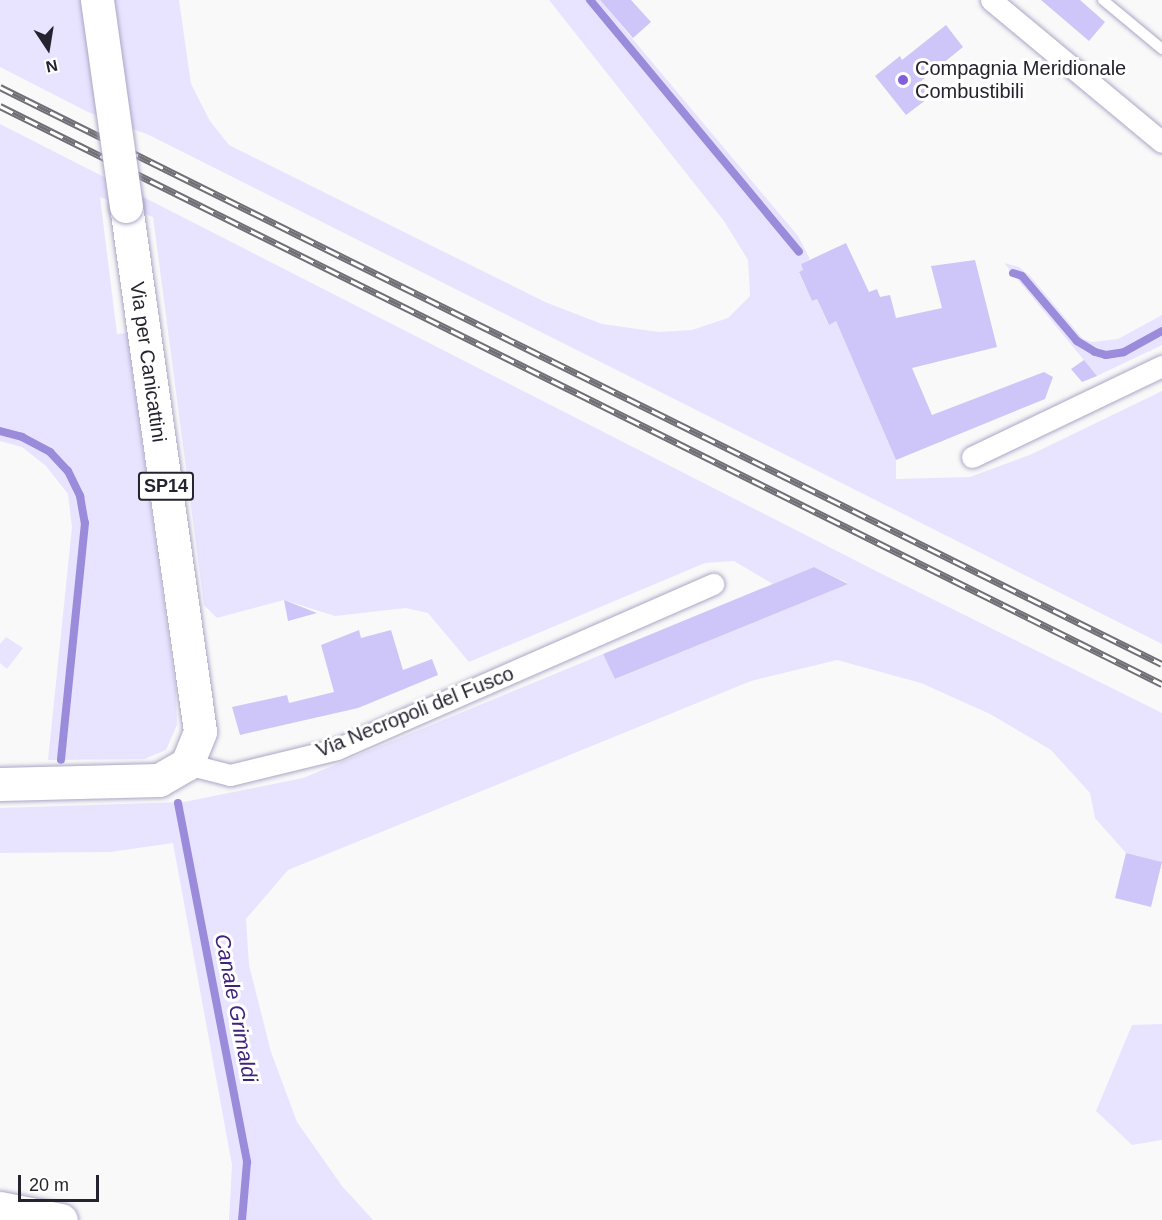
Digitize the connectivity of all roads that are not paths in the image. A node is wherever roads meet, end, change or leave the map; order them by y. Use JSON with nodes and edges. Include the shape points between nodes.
{"nodes":[{"id":1,"x":97,"y":0,"type":"edge"},
{"id":2,"x":991,"y":0,"type":"edge"},
{"id":3,"x":1103,"y":0,"type":"edge"},
{"id":4,"x":1162,"y":49,"type":"edge"},
{"id":5,"x":1162,"y":142,"type":"edge"},
{"id":6,"x":1162,"y":366,"type":"edge"},
{"id":7,"x":972,"y":457,"type":"dead end"},
{"id":8,"x":713,"y":584,"type":"dead end"},
{"id":9,"x":187,"y":765,"type":"junction"},
{"id":10,"x":0,"y":784,"type":"edge"},
{"id":11,"x":0,"y":1208,"type":"edge"},
{"id":12,"x":61,"y":1220,"type":"edge"}],
"edges":[{"from":1,"to":9,"type":"main road","name":"Via per Canicattini","number":"SP14","bridge":true,"via":[[200,731]]},
{"from":2,"to":5,"type":"street"},
{"from":3,"to":4,"type":"lane"},
{"from":6,"to":7,"type":"street"},
{"from":8,"to":9,"type":"street","name":"Via Necropoli del Fusco","via":[[337,749],[230,775]]},
{"from":9,"to":10,"type":"main road","via":[[159,780]]},
{"from":11,"to":12,"type":"main road"}]}
